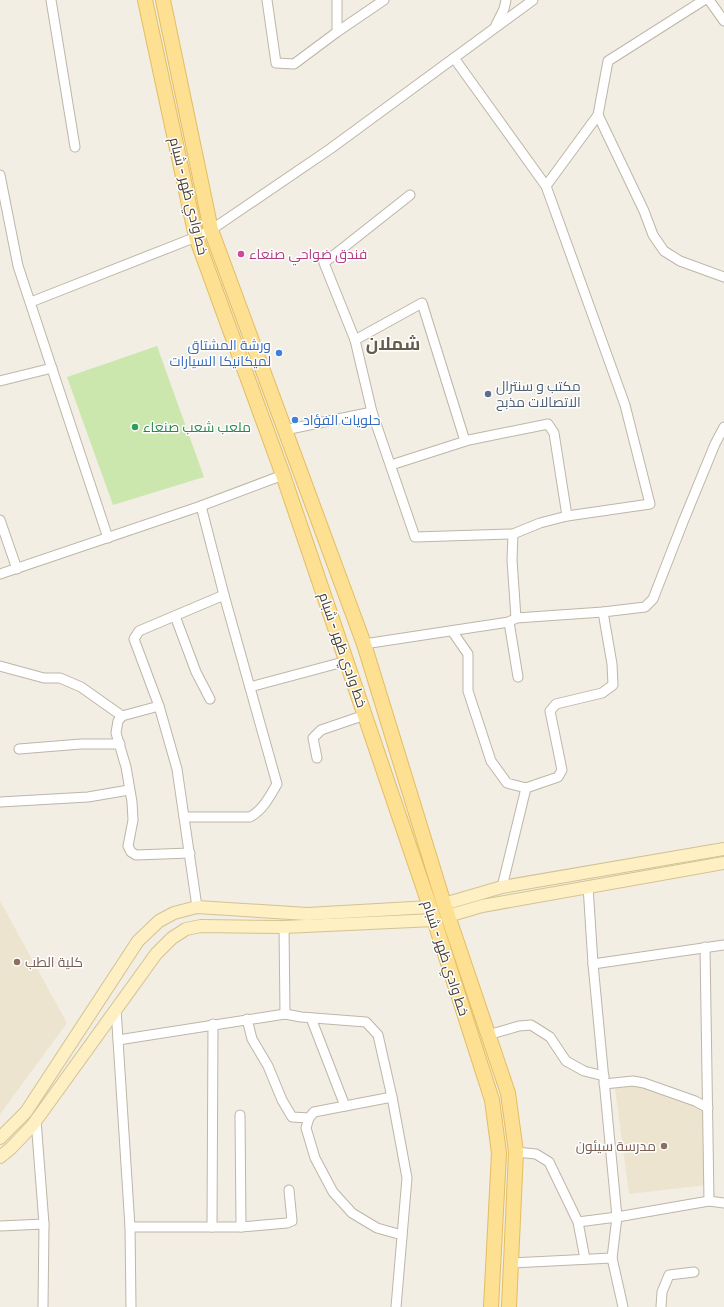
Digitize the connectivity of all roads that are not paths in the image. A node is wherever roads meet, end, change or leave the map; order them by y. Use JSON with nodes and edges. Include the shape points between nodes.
{"nodes":[{"id":1,"x":50,"y":0,"type":"edge"},
{"id":2,"x":145,"y":0,"type":"edge"},
{"id":3,"x":163,"y":0,"type":"edge"},
{"id":4,"x":267,"y":0,"type":"edge"},
{"id":5,"x":337,"y":0,"type":"edge"},
{"id":6,"x":384,"y":0,"type":"edge"},
{"id":7,"x":506,"y":0,"type":"edge"},
{"id":8,"x":533,"y":0,"type":"edge"},
{"id":9,"x":704,"y":0,"type":"edge"},
{"id":10,"x":709,"y":0,"type":"edge"},
{"id":11,"x":724,"y":21,"type":"edge"},
{"id":12,"x":496,"y":26,"type":"junction"},
{"id":13,"x":337,"y":32,"type":"junction"},
{"id":14,"x":454,"y":58,"type":"junction"},
{"id":15,"x":598,"y":115,"type":"junction"},
{"id":16,"x":75,"y":147,"type":"dead end"},
{"id":17,"x":0,"y":176,"type":"edge"},
{"id":18,"x":546,"y":186,"type":"junction"},
{"id":19,"x":410,"y":195,"type":"dead end"},
{"id":20,"x":211,"y":230,"type":"junction"},
{"id":21,"x":196,"y":237,"type":"junction"},
{"id":22,"x":724,"y":277,"type":"edge"},
{"id":23,"x":31,"y":302,"type":"junction"},
{"id":24,"x":355,"y":340,"type":"junction"},
{"id":25,"x":52,"y":368,"type":"junction"},
{"id":26,"x":0,"y":381,"type":"edge"},
{"id":27,"x":372,"y":412,"type":"junction"},
{"id":28,"x":724,"y":427,"type":"edge"},
{"id":29,"x":286,"y":430,"type":"junction"},
{"id":30,"x":465,"y":442,"type":"junction"},
{"id":31,"x":390,"y":465,"type":"junction"},
{"id":32,"x":283,"y":475,"type":"junction"},
{"id":33,"x":201,"y":506,"type":"junction"},
{"id":34,"x":568,"y":516,"type":"junction"},
{"id":35,"x":0,"y":520,"type":"edge"},
{"id":36,"x":513,"y":534,"type":"junction"},
{"id":37,"x":108,"y":538,"type":"junction"},
{"id":38,"x":17,"y":569,"type":"junction"},
{"id":39,"x":0,"y":574,"type":"edge"},
{"id":40,"x":224,"y":595,"type":"junction"},
{"id":41,"x":602,"y":612,"type":"junction"},
{"id":42,"x":175,"y":616,"type":"junction"},
{"id":43,"x":512,"y":620,"type":"junction"},
{"id":44,"x":452,"y":631,"type":"junction"},
{"id":45,"x":364,"y":644,"type":"junction"},
{"id":46,"x":347,"y":661,"type":"junction"},
{"id":47,"x":0,"y":666,"type":"edge"},
{"id":48,"x":518,"y":676,"type":"dead end"},
{"id":49,"x":250,"y":687,"type":"junction"},
{"id":50,"x":210,"y":699,"type":"dead end"},
{"id":51,"x":159,"y":706,"type":"junction"},
{"id":52,"x":122,"y":716,"type":"junction"},
{"id":53,"x":365,"y":716,"type":"junction"},
{"id":54,"x":120,"y":744,"type":"junction"},
{"id":55,"x":19,"y":749,"type":"dead end"},
{"id":56,"x":317,"y":758,"type":"dead end"},
{"id":57,"x":526,"y":788,"type":"junction"},
{"id":58,"x":129,"y":790,"type":"junction"},
{"id":59,"x":0,"y":802,"type":"edge"},
{"id":60,"x":184,"y":817,"type":"junction"},
{"id":61,"x":724,"y":848,"type":"edge"},
{"id":62,"x":190,"y":853,"type":"junction"},
{"id":63,"x":724,"y":863,"type":"edge"},
{"id":64,"x":588,"y":886,"type":"junction"},
{"id":65,"x":502,"y":887,"type":"junction"},
{"id":66,"x":197,"y":907,"type":"junction"},
{"id":67,"x":439,"y":912,"type":"junction"},
{"id":68,"x":284,"y":927,"type":"junction"},
{"id":69,"x":724,"y":945,"type":"edge"},
{"id":70,"x":705,"y":947,"type":"junction"},
{"id":71,"x":593,"y":964,"type":"junction"},
{"id":72,"x":116,"y":1009,"type":"junction"},
{"id":73,"x":285,"y":1014,"type":"junction"},
{"id":74,"x":311,"y":1018,"type":"junction"},
{"id":75,"x":247,"y":1019,"type":"junction"},
{"id":76,"x":213,"y":1024,"type":"junction"},
{"id":77,"x":488,"y":1035,"type":"junction"},
{"id":78,"x":118,"y":1040,"type":"junction"},
{"id":79,"x":604,"y":1080,"type":"junction"},
{"id":80,"x":392,"y":1097,"type":"junction"},
{"id":81,"x":345,"y":1106,"type":"junction"},
{"id":82,"x":708,"y":1108,"type":"junction"},
{"id":83,"x":240,"y":1115,"type":"dead end"},
{"id":84,"x":308,"y":1118,"type":"junction"},
{"id":85,"x":36,"y":1120,"type":"junction"},
{"id":86,"x":0,"y":1138,"type":"edge"},
{"id":87,"x":516,"y":1152,"type":"junction"},
{"id":88,"x":0,"y":1157,"type":"edge"},
{"id":89,"x":289,"y":1190,"type":"dead end"},
{"id":90,"x":709,"y":1201,"type":"junction"},
{"id":91,"x":724,"y":1203,"type":"edge"},
{"id":92,"x":617,"y":1217,"type":"junction"},
{"id":93,"x":578,"y":1222,"type":"junction"},
{"id":94,"x":44,"y":1224,"type":"junction"},
{"id":95,"x":0,"y":1226,"type":"edge"},
{"id":96,"x":130,"y":1227,"type":"junction"},
{"id":97,"x":212,"y":1227,"type":"junction"},
{"id":98,"x":241,"y":1227,"type":"junction"},
{"id":99,"x":402,"y":1235,"type":"junction"},
{"id":100,"x":612,"y":1258,"type":"junction"},
{"id":101,"x":585,"y":1259,"type":"junction"},
{"id":102,"x":511,"y":1263,"type":"junction"},
{"id":103,"x":694,"y":1272,"type":"dead end"},
{"id":104,"x":43,"y":1307,"type":"edge"},
{"id":105,"x":131,"y":1307,"type":"edge"},
{"id":106,"x":396,"y":1307,"type":"edge"},
{"id":107,"x":491,"y":1307,"type":"edge"},
{"id":108,"x":509,"y":1307,"type":"edge"},
{"id":109,"x":623,"y":1307,"type":"edge"},
{"id":110,"x":661,"y":1307,"type":"edge"}],
"edges":[{"from":1,"to":16,"type":"street"},
{"from":2,"to":21,"type":"main road","name":"خط وادي ظهر - شبام"},
{"from":3,"to":20,"type":"main road","name":"خط وادي ظهر - شبام"},
{"from":4,"to":13,"type":"street","via":[[276,63],[294,64]]},
{"from":5,"to":13,"type":"street"},
{"from":6,"to":13,"type":"street"},
{"from":7,"to":12,"type":"street"},
{"from":8,"to":12,"type":"street"},
{"from":9,"to":15,"type":"street","via":[[608,61]]},
{"from":10,"to":11,"type":"street"},
{"from":12,"to":14,"type":"street"},
{"from":14,"to":18,"type":"street"},
{"from":14,"to":20,"type":"street","via":[[330,149]]},
{"from":15,"to":18,"type":"street"},
{"from":15,"to":22,"type":"street","via":[[644,211],[652,235],[664,252],[680,261]]},
{"from":17,"to":23,"type":"street","via":[[18,266]]},
{"from":18,"to":34,"type":"street","via":[[625,405],[650,504]]},
{"from":19,"to":24,"type":"street","via":[[324,263]]},
{"from":20,"to":21,"type":"street"},
{"from":20,"to":29,"type":"main road","name":"خط وادي ظهر - شبام"},
{"from":21,"to":23,"type":"street"},
{"from":21,"to":32,"type":"main road","name":"خط وادي ظهر - شبام"},
{"from":23,"to":25,"type":"street"},
{"from":24,"to":27,"type":"street"},
{"from":24,"to":30,"type":"street","via":[[422,304]]},
{"from":25,"to":26,"type":"street"},
{"from":25,"to":37,"type":"street"},
{"from":27,"to":29,"type":"street"},
{"from":27,"to":31,"type":"street"},
{"from":28,"to":41,"type":"street","via":[[653,599],[645,607]]},
{"from":29,"to":45,"type":"main road","name":"خط وادي ظهر - شبام"},
{"from":30,"to":31,"type":"street"},
{"from":30,"to":34,"type":"street","via":[[548,424],[554,433]]},
{"from":31,"to":36,"type":"street","via":[[415,537]]},
{"from":32,"to":33,"type":"street"},
{"from":32,"to":46,"type":"main road","name":"خط وادي ظهر - شبام"},
{"from":33,"to":37,"type":"street"},
{"from":33,"to":40,"type":"street"},
{"from":34,"to":36,"type":"street","via":[[540,523]]},
{"from":35,"to":38,"type":"street"},
{"from":36,"to":43,"type":"street"},
{"from":37,"to":38,"type":"street"},
{"from":38,"to":39,"type":"street"},
{"from":40,"to":42,"type":"street"},
{"from":40,"to":49,"type":"street"},
{"from":41,"to":43,"type":"street"},
{"from":41,"to":57,"type":"street","via":[[612,664],[613,685],[602,693],[556,704],[550,711],[562,770],[558,777]]},
{"from":42,"to":50,"type":"street","via":[[196,672]]},
{"from":42,"to":51,"type":"street","via":[[139,631],[134,639]]},
{"from":43,"to":44,"type":"street"},
{"from":43,"to":48,"type":"street"},
{"from":44,"to":45,"type":"street"},
{"from":44,"to":57,"type":"street","via":[[468,654],[468,691],[491,761],[507,784]]},
{"from":45,"to":67,"type":"main road","name":"خط وادي ظهر - شبام"},
{"from":46,"to":49,"type":"street"},
{"from":46,"to":53,"type":"main road","name":"خط وادي ظهر - شبام"},
{"from":47,"to":52,"type":"street","via":[[44,678],[60,678],[81,687]]},
{"from":49,"to":60,"type":"street","via":[[277,784],[257,813],[250,817]]},
{"from":51,"to":52,"type":"street"},
{"from":51,"to":60,"type":"street","via":[[177,769]]},
{"from":52,"to":54,"type":"street","via":[[118,721],[116,733]]},
{"from":53,"to":56,"type":"street","via":[[321,730],[313,738]]},
{"from":53,"to":67,"type":"main road","name":"خط وادي ظهر - شبام"},
{"from":54,"to":55,"type":"street"},
{"from":54,"to":58,"type":"street"},
{"from":57,"to":65,"type":"street"},
{"from":58,"to":59,"type":"street","via":[[88,796]]},
{"from":58,"to":62,"type":"street","via":[[133,820],[128,846],[131,852]]},
{"from":60,"to":62,"type":"street"},
{"from":61,"to":65,"type":"street"},
{"from":62,"to":66,"type":"street"},
{"from":63,"to":64,"type":"street"},
{"from":64,"to":67,"type":"street"},
{"from":64,"to":71,"type":"street"},
{"from":65,"to":67,"type":"street"},
{"from":66,"to":67,"type":"street","via":[[307,914]]},
{"from":66,"to":86,"type":"street","via":[[174,913],[159,921],[138,941],[26,1112]]},
{"from":67,"to":68,"type":"street"},
{"from":67,"to":77,"type":"main road","name":"خط وادي ظهر - شبام"},
{"from":67,"to":107,"type":"main road","name":"خط وادي ظهر - شبام","via":[[492,1100],[499,1153]]},
{"from":68,"to":72,"type":"street","via":[[201,926],[186,929],[172,938],[156,954]]},
{"from":68,"to":73,"type":"street"},
{"from":69,"to":70,"type":"street"},
{"from":70,"to":71,"type":"street"},
{"from":70,"to":82,"type":"street"},
{"from":71,"to":79,"type":"street"},
{"from":72,"to":78,"type":"street"},
{"from":72,"to":85,"type":"street"},
{"from":73,"to":74,"type":"street"},
{"from":73,"to":75,"type":"street"},
{"from":74,"to":80,"type":"street","via":[[366,1022],[378,1035]]},
{"from":74,"to":81,"type":"street"},
{"from":75,"to":76,"type":"street"},
{"from":75,"to":84,"type":"street","via":[[252,1039],[292,1117]]},
{"from":76,"to":78,"type":"street"},
{"from":76,"to":97,"type":"street"},
{"from":77,"to":79,"type":"street","via":[[531,1025],[550,1037],[566,1061]]},
{"from":77,"to":87,"type":"main road","name":"خط وادي ظهر - شبام","via":[[508,1093]]},
{"from":78,"to":96,"type":"street"},
{"from":79,"to":82,"type":"street","via":[[644,1083]]},
{"from":79,"to":92,"type":"street"},
{"from":80,"to":81,"type":"street"},
{"from":80,"to":99,"type":"street","via":[[407,1178]]},
{"from":81,"to":84,"type":"street","via":[[314,1112]]},
{"from":82,"to":90,"type":"street"},
{"from":83,"to":98,"type":"street"},
{"from":84,"to":99,"type":"street","via":[[306,1128],[315,1158],[333,1192],[352,1213],[376,1228]]},
{"from":85,"to":88,"type":"street"},
{"from":85,"to":94,"type":"street"},
{"from":87,"to":93,"type":"street","via":[[536,1154],[549,1162]]},
{"from":87,"to":102,"type":"main road","name":"خط وادي ظهر - شبام"},
{"from":89,"to":98,"type":"street","via":[[292,1221]]},
{"from":90,"to":91,"type":"street"},
{"from":90,"to":92,"type":"street"},
{"from":92,"to":93,"type":"street"},
{"from":92,"to":100,"type":"street"},
{"from":93,"to":101,"type":"street"},
{"from":94,"to":95,"type":"street"},
{"from":94,"to":104,"type":"street"},
{"from":96,"to":97,"type":"street"},
{"from":96,"to":105,"type":"street"},
{"from":97,"to":98,"type":"street"},
{"from":99,"to":106,"type":"street"},
{"from":100,"to":101,"type":"street"},
{"from":100,"to":109,"type":"street"},
{"from":101,"to":102,"type":"street"},
{"from":102,"to":108,"type":"main road","name":"خط وادي ظهر - شبام"},
{"from":103,"to":110,"type":"street","via":[[669,1275],[662,1292]]}]}
